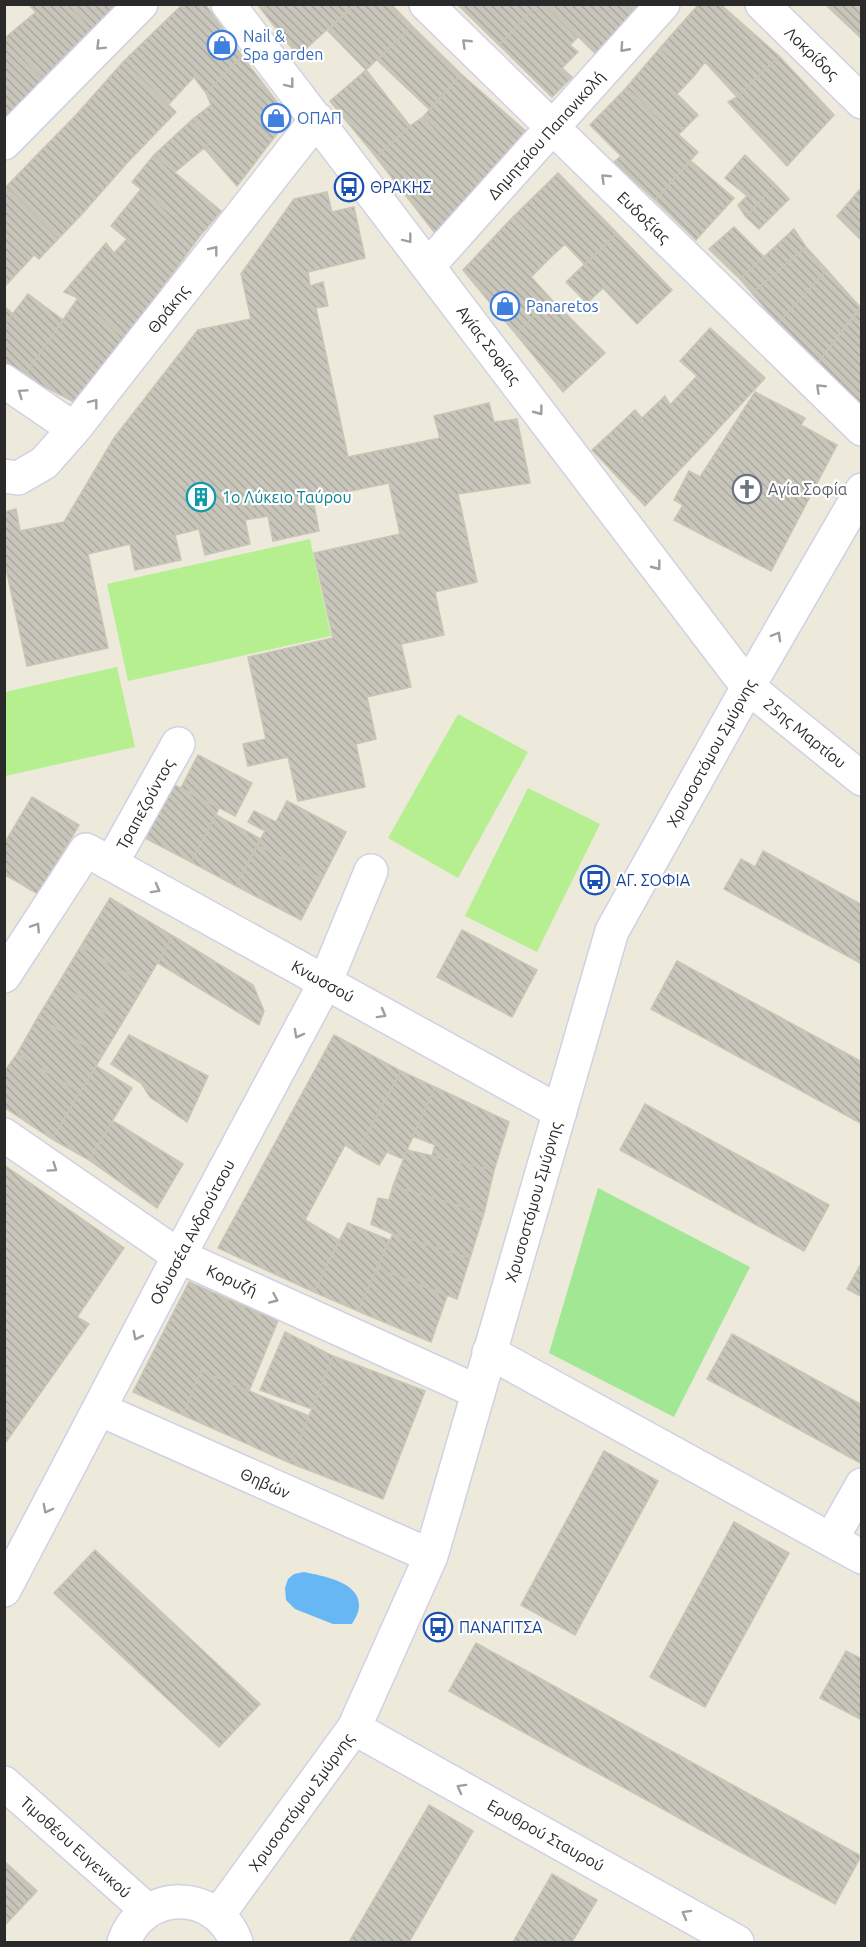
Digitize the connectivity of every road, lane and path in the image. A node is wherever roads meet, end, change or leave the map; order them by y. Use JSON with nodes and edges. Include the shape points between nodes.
{"nodes":[{"id":1,"x":141,"y":4,"type":"edge"},
{"id":2,"x":228,"y":4,"type":"edge"},
{"id":3,"x":426,"y":4,"type":"edge"},
{"id":4,"x":663,"y":4,"type":"edge"},
{"id":5,"x":762,"y":4,"type":"edge"},
{"id":6,"x":861,"y":102,"type":"edge"},
{"id":7,"x":317,"y":119,"type":"junction"},
{"id":8,"x":553,"y":127,"type":"junction"},
{"id":9,"x":4,"y":143,"type":"edge"},
{"id":10,"x":429,"y":265,"type":"junction"},
{"id":11,"x":4,"y":381,"type":"edge"},
{"id":12,"x":74,"y":429,"type":"junction"},
{"id":13,"x":861,"y":429,"type":"edge"},
{"id":14,"x":4,"y":476,"type":"edge"},
{"id":15,"x":861,"y":490,"type":"edge"},
{"id":16,"x":748,"y":687,"type":"junction"},
{"id":17,"x":178,"y":744,"type":"dead end"},
{"id":18,"x":861,"y":779,"type":"edge"},
{"id":19,"x":99,"y":857,"type":"junction"},
{"id":20,"x":370,"y":871,"type":"dead end"},
{"id":21,"x":4,"y":976,"type":"edge"},
{"id":22,"x":325,"y":983,"type":"junction"},
{"id":23,"x":560,"y":1112,"type":"junction"},
{"id":24,"x":4,"y":1135,"type":"edge"},
{"id":25,"x":179,"y":1256,"type":"junction"},
{"id":26,"x":489,"y":1352,"type":"junction"},
{"id":27,"x":478,"y":1392,"type":"junction"},
{"id":28,"x":99,"y":1409,"type":"junction"},
{"id":29,"x":861,"y":1485,"type":"edge"},
{"id":30,"x":831,"y":1540,"type":"junction"},
{"id":31,"x":430,"y":1556,"type":"junction"},
{"id":32,"x":861,"y":1557,"type":"edge"},
{"id":33,"x":4,"y":1590,"type":"edge"},
{"id":34,"x":354,"y":1728,"type":"junction"},
{"id":35,"x":4,"y":1783,"type":"edge"},
{"id":36,"x":148,"y":1911,"type":"junction"},
{"id":37,"x":218,"y":1915,"type":"junction"},
{"id":38,"x":124,"y":1942,"type":"edge"},
{"id":39,"x":236,"y":1942,"type":"edge"},
{"id":40,"x":737,"y":1942,"type":"edge"}],
"edges":[{"from":1,"to":9,"type":"street","one_way":true},
{"from":2,"to":7,"type":"street","name":"Αγίας Σοφίας","one_way":true},
{"from":8,"to":3,"type":"street","name":"Ευδοξίας","one_way":true},
{"from":4,"to":8,"type":"street","name":"Δημητρίου Παπανικολή","one_way":true},
{"from":5,"to":6,"type":"street","name":"Λοκρίδος"},
{"from":7,"to":10,"type":"street","name":"Αγίας Σοφίας","one_way":true},
{"from":12,"to":7,"type":"street","name":"Θράκης","one_way":true},
{"from":8,"to":10,"type":"street","name":"Δημητρίου Παπανικολή"},
{"from":13,"to":8,"type":"street","name":"Ευδοξίας","one_way":true},
{"from":10,"to":16,"type":"street","name":"Αγίας Σοφίας","one_way":true},
{"from":12,"to":11,"type":"street","one_way":true},
{"from":12,"to":14,"type":"street","name":"Θράκης","via":[[44,463],[18,478]]},
{"from":16,"to":15,"type":"street","name":"Χρυσοστόμου Σμύρνης","one_way":true},
{"from":16,"to":18,"type":"street","name":"25ης Μαρτίου"},
{"from":16,"to":23,"type":"street","name":"Χρυσοστόμου Σμύρνης","via":[[612,931]]},
{"from":17,"to":19,"type":"street","name":"Τραπεζούντος"},
{"from":21,"to":19,"type":"street","name":"Τραπεζούντος","one_way":true},
{"from":19,"to":22,"type":"street","name":"Κνωσσού","one_way":true},
{"from":20,"to":22,"type":"street","name":"Οδυσσέα Ανδρούτσου"},
{"from":22,"to":23,"type":"street","name":"Κνωσσού","one_way":true},
{"from":22,"to":25,"type":"street","name":"Οδυσσέα Ανδρούτσου","one_way":true},
{"from":23,"to":26,"type":"street","name":"Χρυσοστόμου Σμύρνης"},
{"from":24,"to":25,"type":"street","name":"Κορυζή","one_way":true},
{"from":25,"to":27,"type":"street","name":"Κορυζή","one_way":true},
{"from":25,"to":28,"type":"street","name":"Οδυσσέα Ανδρούτσου","one_way":true},
{"from":26,"to":27,"type":"street","name":"Χρυσοστόμου Σμύρνης"},
{"from":26,"to":30,"type":"street"},
{"from":27,"to":31,"type":"street","name":"Χρυσοστόμου Σμύρνης"},
{"from":28,"to":31,"type":"street","name":"Θηβών"},
{"from":28,"to":33,"type":"street","name":"Οδυσσέα Ανδρούτσου","one_way":true},
{"from":29,"to":30,"type":"street"},
{"from":30,"to":32,"type":"street"},
{"from":31,"to":34,"type":"street","name":"Χρυσοστόμου Σμύρνης"},
{"from":34,"to":37,"type":"street","name":"Χρυσοστόμου Σμύρνης"},
{"from":40,"to":34,"type":"street","name":"Ερυθρού Σταυρού","one_way":true},
{"from":35,"to":36,"type":"street","name":"Τιμοθέου Ευγενικού"},
{"from":36,"to":37,"type":"street","via":[[183,1901],[202,1905]]},
{"from":36,"to":38,"type":"street","via":[[134,1924]]},
{"from":37,"to":39,"type":"street"}]}
